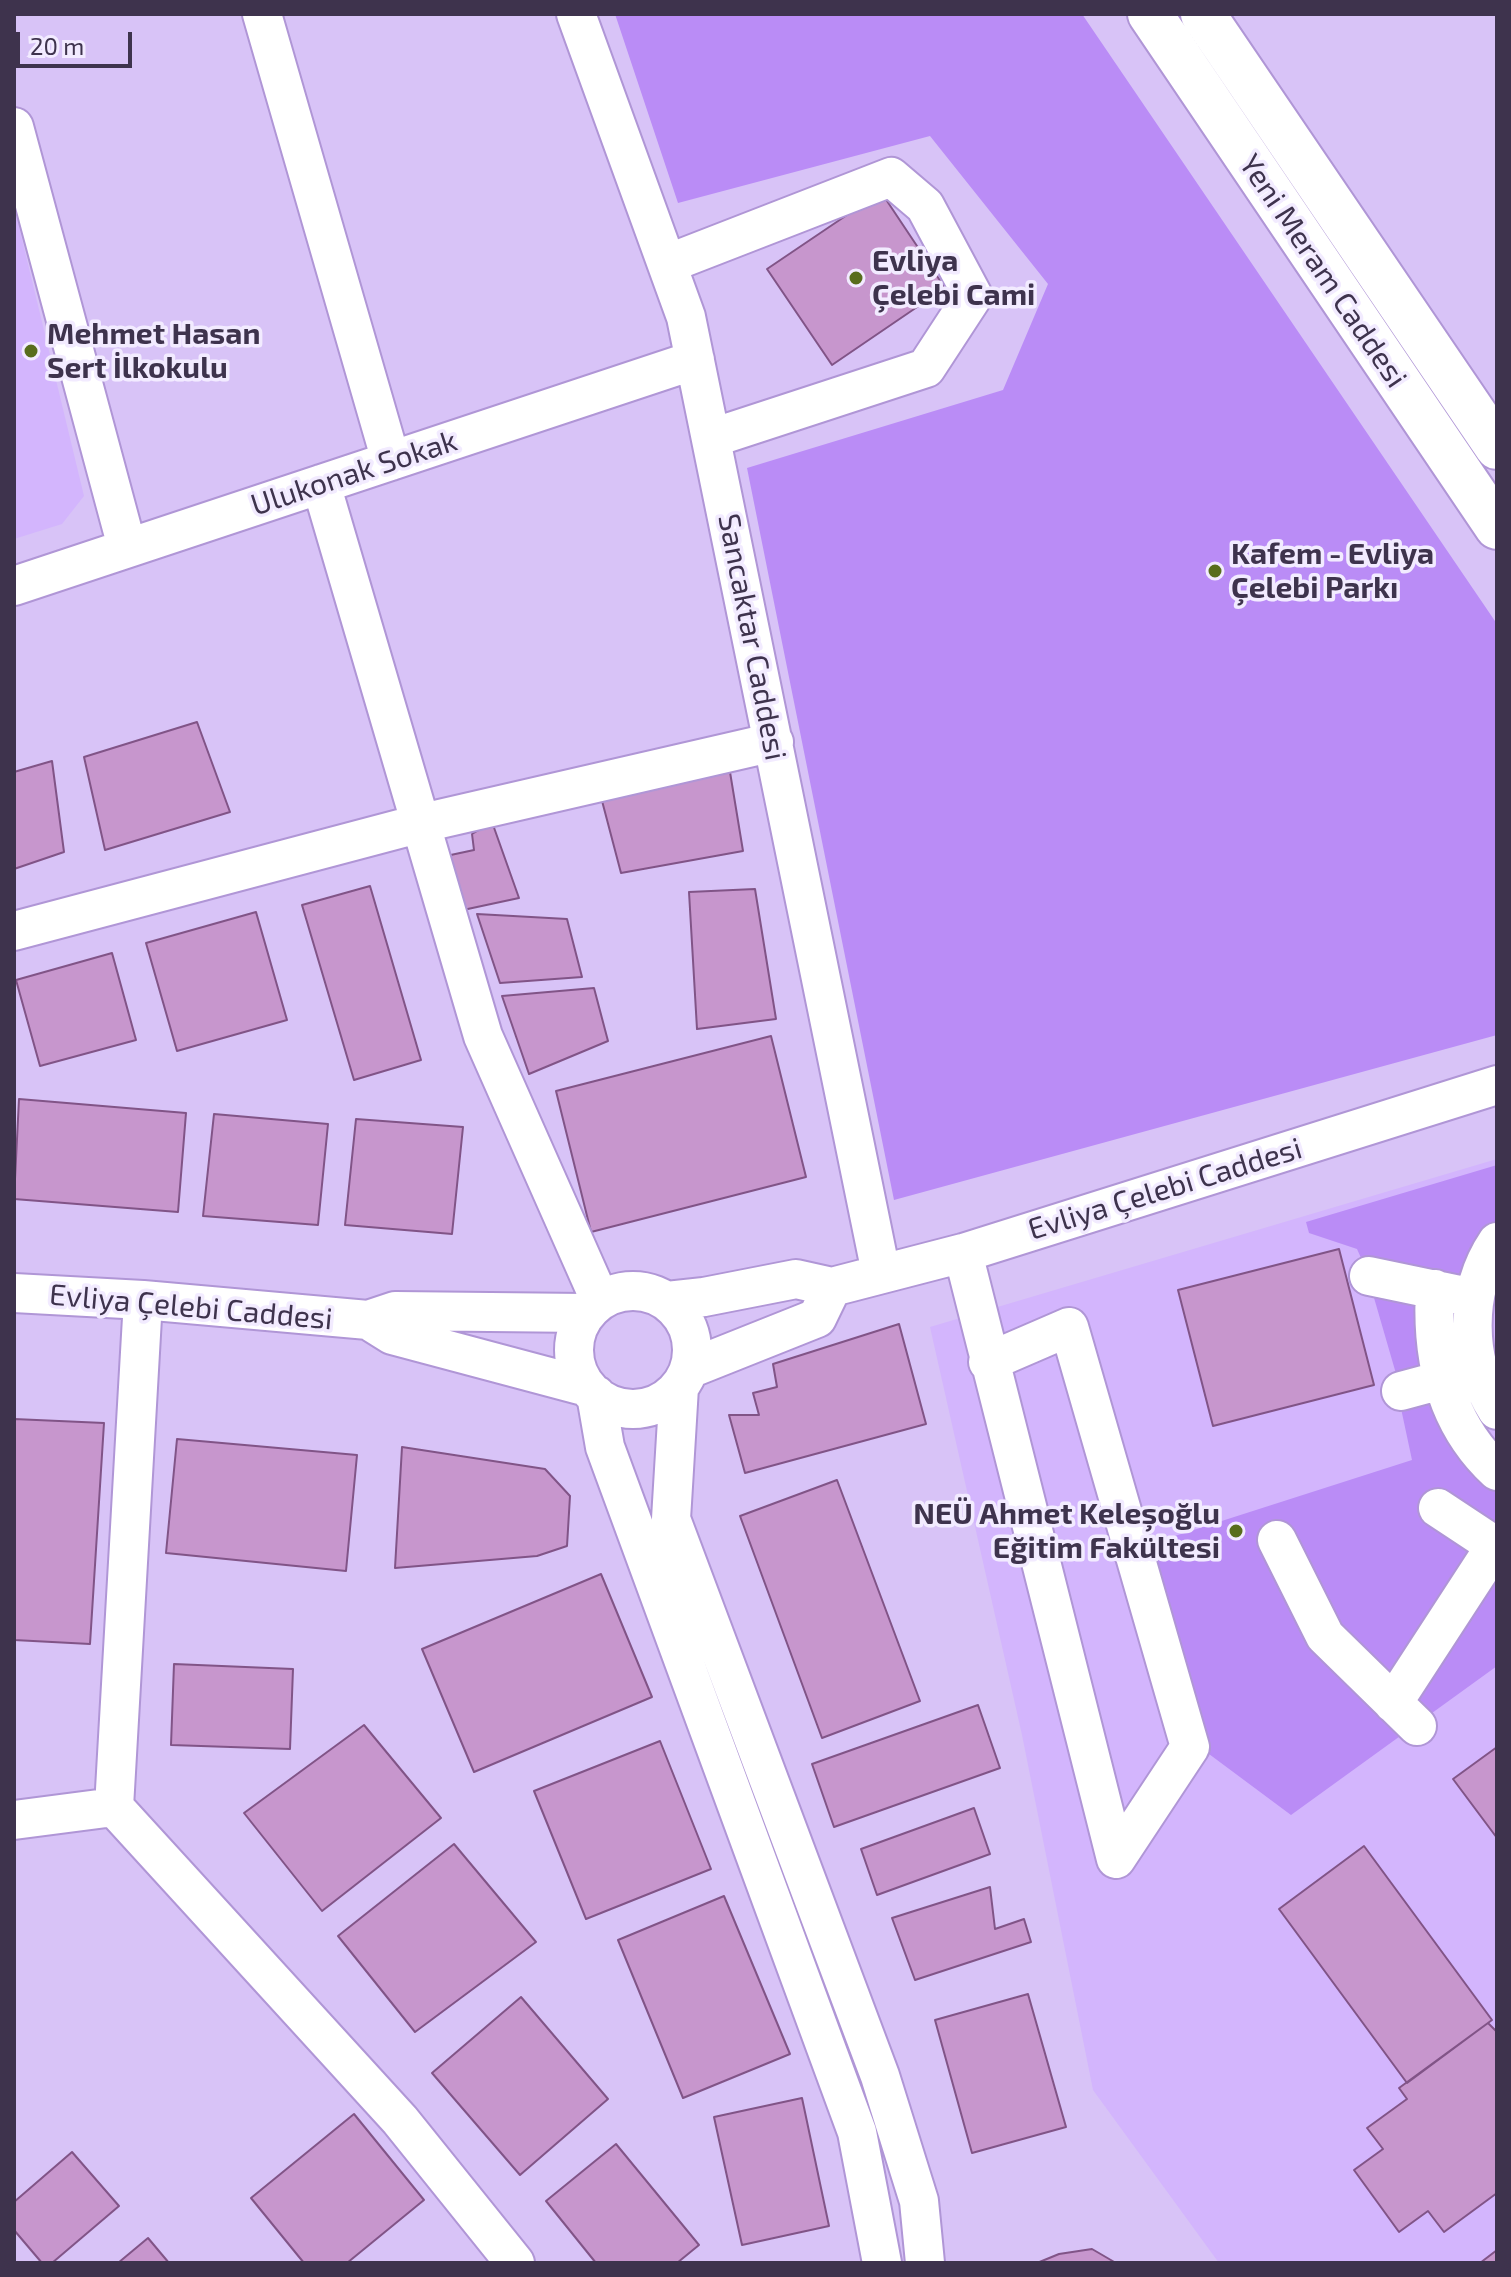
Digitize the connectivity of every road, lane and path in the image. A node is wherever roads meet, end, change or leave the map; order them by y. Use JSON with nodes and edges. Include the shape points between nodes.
{"nodes":[{"id":1,"x":262,"y":14,"type":"edge"},
{"id":2,"x":576,"y":14,"type":"edge"},
{"id":3,"x":1150,"y":14,"type":"edge"},
{"id":4,"x":1203,"y":14,"type":"edge"},
{"id":5,"x":14,"y":127,"type":"edge"},
{"id":6,"x":667,"y":264,"type":"junction"},
{"id":7,"x":695,"y":360,"type":"junction"},
{"id":8,"x":712,"y":438,"type":"junction"},
{"id":9,"x":1497,"y":447,"type":"edge"},
{"id":10,"x":391,"y":461,"type":"junction"},
{"id":11,"x":321,"y":484,"type":"junction"},
{"id":12,"x":1497,"y":527,"type":"edge"},
{"id":13,"x":127,"y":547,"type":"junction"},
{"id":14,"x":14,"y":586,"type":"edge"},
{"id":15,"x":774,"y":742,"type":"junction"},
{"id":16,"x":418,"y":824,"type":"junction"},
{"id":17,"x":14,"y":931,"type":"edge"},
{"id":18,"x":1497,"y":1085,"type":"edge"},
{"id":19,"x":1497,"y":1242,"type":"edge"},
{"id":20,"x":963,"y":1253,"type":"junction"},
{"id":21,"x":881,"y":1273,"type":"junction"},
{"id":22,"x":1369,"y":1276,"type":"dead end"},
{"id":23,"x":832,"y":1287,"type":"junction"},
{"id":24,"x":1435,"y":1289,"type":"junction"},
{"id":25,"x":14,"y":1293,"type":"edge"},
{"id":26,"x":1474,"y":1298,"type":"junction"},
{"id":27,"x":143,"y":1300,"type":"junction"},
{"id":28,"x":667,"y":1301,"type":"junction"},
{"id":29,"x":593,"y":1307,"type":"junction"},
{"id":30,"x":368,"y":1320,"type":"junction"},
{"id":31,"x":988,"y":1362,"type":"junction"},
{"id":32,"x":1460,"y":1375,"type":"junction"},
{"id":33,"x":684,"y":1378,"type":"junction"},
{"id":34,"x":591,"y":1391,"type":"junction"},
{"id":35,"x":1401,"y":1391,"type":"dead end"},
{"id":36,"x":1497,"y":1410,"type":"edge"},
{"id":37,"x":1497,"y":1471,"type":"edge"},
{"id":38,"x":1438,"y":1508,"type":"dead end"},
{"id":39,"x":1277,"y":1540,"type":"dead end"},
{"id":40,"x":1496,"y":1545,"type":"edge"},
{"id":41,"x":114,"y":1807,"type":"junction"},
{"id":42,"x":14,"y":1820,"type":"edge"},
{"id":43,"x":919,"y":2201,"type":"junction"},
{"id":44,"x":515,"y":2263,"type":"edge"},
{"id":45,"x":882,"y":2263,"type":"edge"},
{"id":46,"x":925,"y":2263,"type":"edge"},
{"id":47,"x":942,"y":2263,"type":"edge"}],
"edges":[{"from":1,"to":10,"type":"street"},
{"from":2,"to":6,"type":"street","name":"Sancaktar Caddesi"},
{"from":3,"to":12,"type":"main road","name":"Yeni Meram Caddesi"},
{"from":4,"to":9,"type":"main road","name":"Yeni Meram Caddesi"},
{"from":5,"to":13,"type":"street"},
{"from":6,"to":7,"type":"street","name":"Sancaktar Caddesi"},
{"from":6,"to":8,"type":"street","via":[[891,177],[925,206],[973,296],[926,368]]},
{"from":7,"to":8,"type":"street","name":"Sancaktar Caddesi"},
{"from":7,"to":10,"type":"street","name":"Ulukonak Sokak"},
{"from":8,"to":15,"type":"street","name":"Sancaktar Caddesi"},
{"from":10,"to":11,"type":"street","name":"Ulukonak Sokak"},
{"from":11,"to":13,"type":"street","name":"Ulukonak Sokak"},
{"from":11,"to":16,"type":"street"},
{"from":13,"to":14,"type":"street","name":"Ulukonak Sokak"},
{"from":15,"to":16,"type":"street"},
{"from":15,"to":21,"type":"street","name":"Sancaktar Caddesi"},
{"from":16,"to":17,"type":"street"},
{"from":16,"to":29,"type":"street","via":[[483,1036]]},
{"from":18,"to":20,"type":"street","name":"Evliya Çelebi Caddesi"},
{"from":19,"to":26,"type":"street"},
{"from":20,"to":21,"type":"street","name":"Evliya Çelebi Caddesi"},
{"from":20,"to":31,"type":"street"},
{"from":21,"to":23,"type":"street","name":"Evliya Çelebi Caddesi"},
{"from":22,"to":24,"type":"street"},
{"from":23,"to":28,"type":"street","name":"Evliya Çelebi Caddesi","via":[[796,1279]]},
{"from":23,"to":33,"type":"street","via":[[817,1318]]},
{"from":24,"to":26,"type":"street"},
{"from":24,"to":32,"type":"street","via":[[1432,1335]]},
{"from":25,"to":27,"type":"street","name":"Evliya Çelebi Caddesi"},
{"from":26,"to":32,"type":"street","via":[[1472,1336]]},
{"from":27,"to":30,"type":"street","name":"Evliya Çelebi Caddesi"},
{"from":27,"to":41,"type":"street"},
{"from":28,"to":29,"type":"street","via":[[638,1290],[618,1292]]},
{"from":28,"to":33,"type":"street","via":[[686,1323],[692,1342]]},
{"from":29,"to":30,"type":"street","name":"Evliya Çelebi Caddesi","via":[[395,1311]]},
{"from":29,"to":34,"type":"street","via":[[576,1331],[574,1351],[577,1370]]},
{"from":30,"to":34,"type":"street","name":"Evliya Çelebi Caddesi","via":[[392,1335]]},
{"from":31,"to":31,"type":"street","via":[[1004,1422],[1116,1859],[1190,1747],[1069,1327]]},
{"from":32,"to":35,"type":"street"},
{"from":32,"to":36,"type":"street"},
{"from":32,"to":37,"type":"street","via":[[1469,1441]]},
{"from":33,"to":34,"type":"street","via":[[656,1405],[638,1409],[619,1407]]},
{"from":33,"to":43,"type":"street","via":[[671,1519],[880,2076]]},
{"from":34,"to":45,"type":"street","via":[[605,1447],[857,2132]]},
{"from":38,"to":40,"type":"street"},
{"from":39,"to":40,"type":"street","via":[[1325,1636],[1405,1715]]},
{"from":41,"to":42,"type":"street"},
{"from":41,"to":44,"type":"street","via":[[400,2120]]},
{"from":43,"to":46,"type":"street"},
{"from":43,"to":47,"type":"street"}]}
